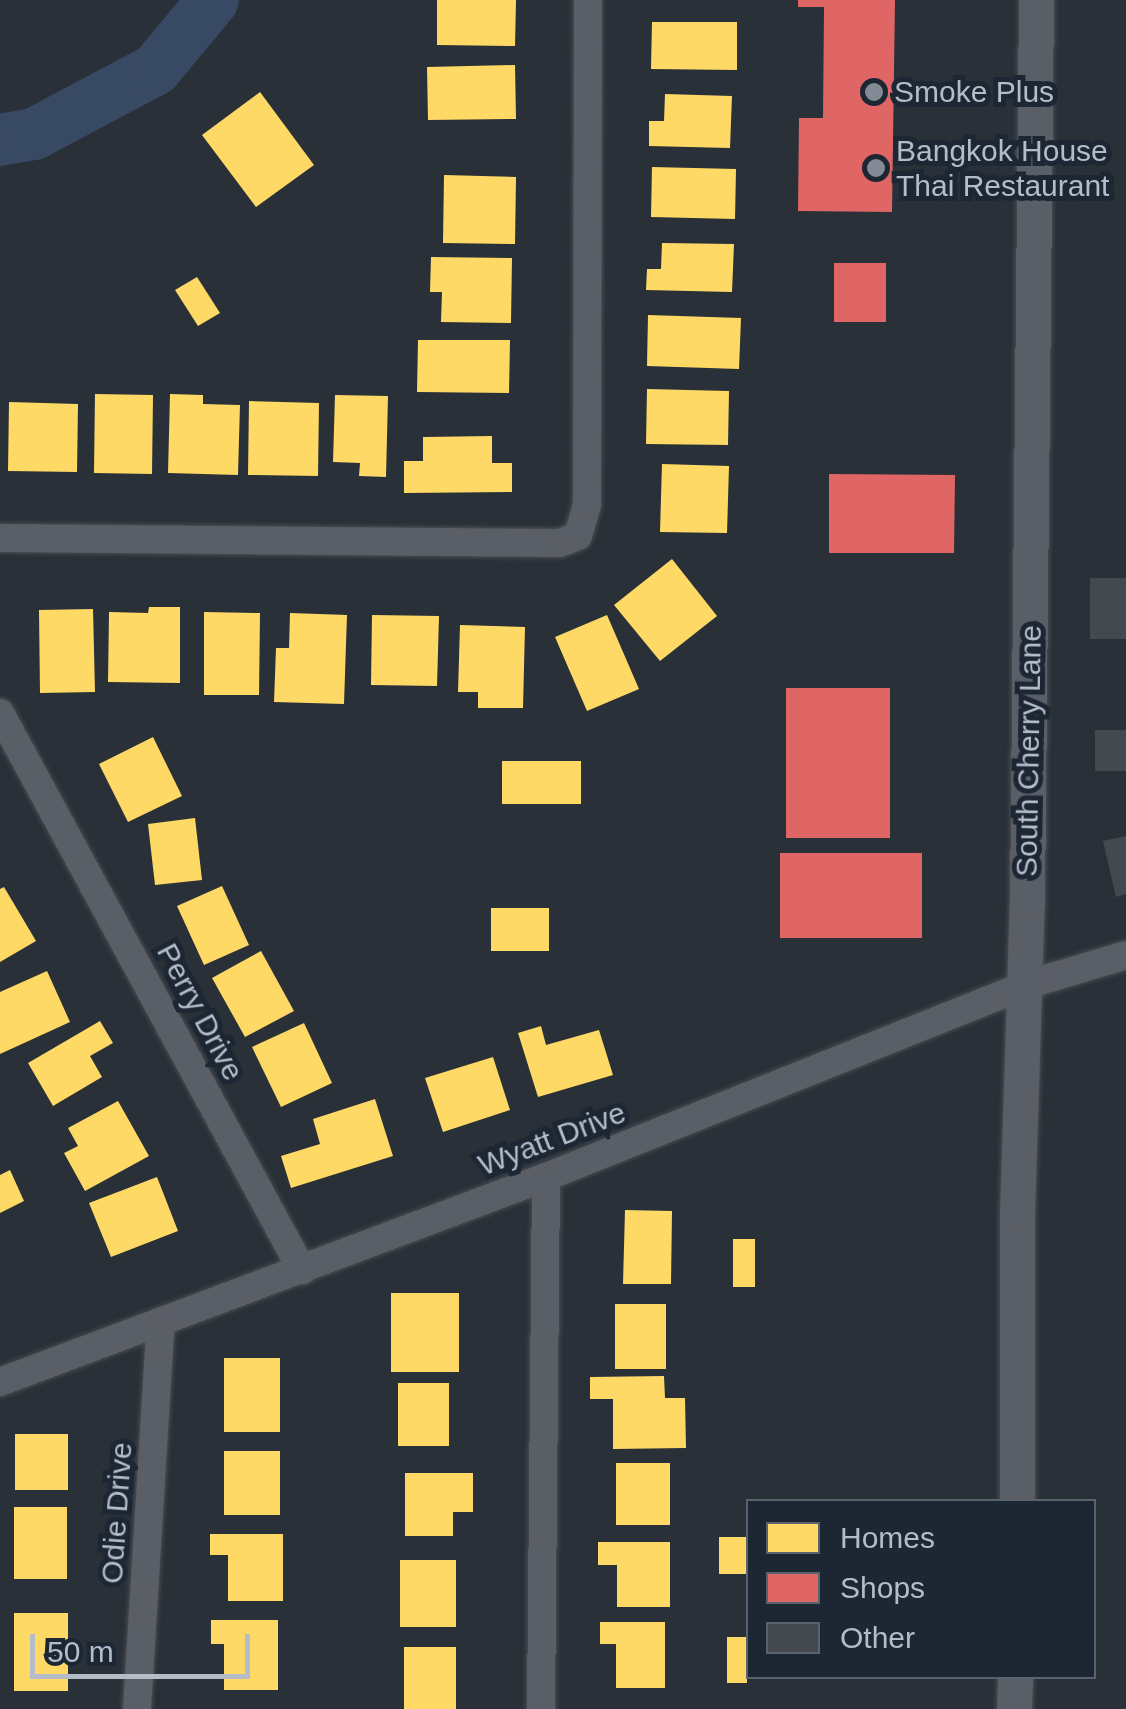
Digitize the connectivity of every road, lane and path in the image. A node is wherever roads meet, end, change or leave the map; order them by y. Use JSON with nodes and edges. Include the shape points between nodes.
{"nodes":[{"id":1,"x":588,"y":0,"type":"edge"},
{"id":2,"x":1036,"y":0,"type":"edge"},
{"id":3,"x":0,"y":538,"type":"edge"},
{"id":4,"x":0,"y":713,"type":"edge"},
{"id":5,"x":1126,"y":954,"type":"edge"},
{"id":6,"x":1026,"y":985,"type":"junction"},
{"id":7,"x":546,"y":1177,"type":"junction"},
{"id":8,"x":302,"y":1270,"type":"junction"},
{"id":9,"x":162,"y":1322,"type":"junction"},
{"id":10,"x":0,"y":1382,"type":"edge"},
{"id":11,"x":1016,"y":1499,"type":"edge"},
{"id":12,"x":1015,"y":1679,"type":"edge"},
{"id":13,"x":137,"y":1709,"type":"edge"},
{"id":14,"x":540,"y":1709,"type":"edge"},
{"id":15,"x":1014,"y":1709,"type":"edge"}],
"edges":[{"from":1,"to":3,"type":"street","via":[[587,504],[578,536],[560,543]]},
{"from":2,"to":6,"type":"street","name":"South Cherry Lane"},
{"from":4,"to":8,"type":"street","name":"Perry Drive"},
{"from":5,"to":6,"type":"street","name":"Wyatt Drive"},
{"from":6,"to":7,"type":"street","name":"Wyatt Drive"},
{"from":6,"to":11,"type":"street","name":"South Cherry Lane","via":[[1016,1214]]},
{"from":7,"to":8,"type":"street","name":"Wyatt Drive"},
{"from":7,"to":14,"type":"street"},
{"from":8,"to":9,"type":"street","name":"Wyatt Drive"},
{"from":9,"to":10,"type":"street","name":"Wyatt Drive"},
{"from":9,"to":13,"type":"street","name":"Odie Drive"},
{"from":12,"to":15,"type":"street"}]}
